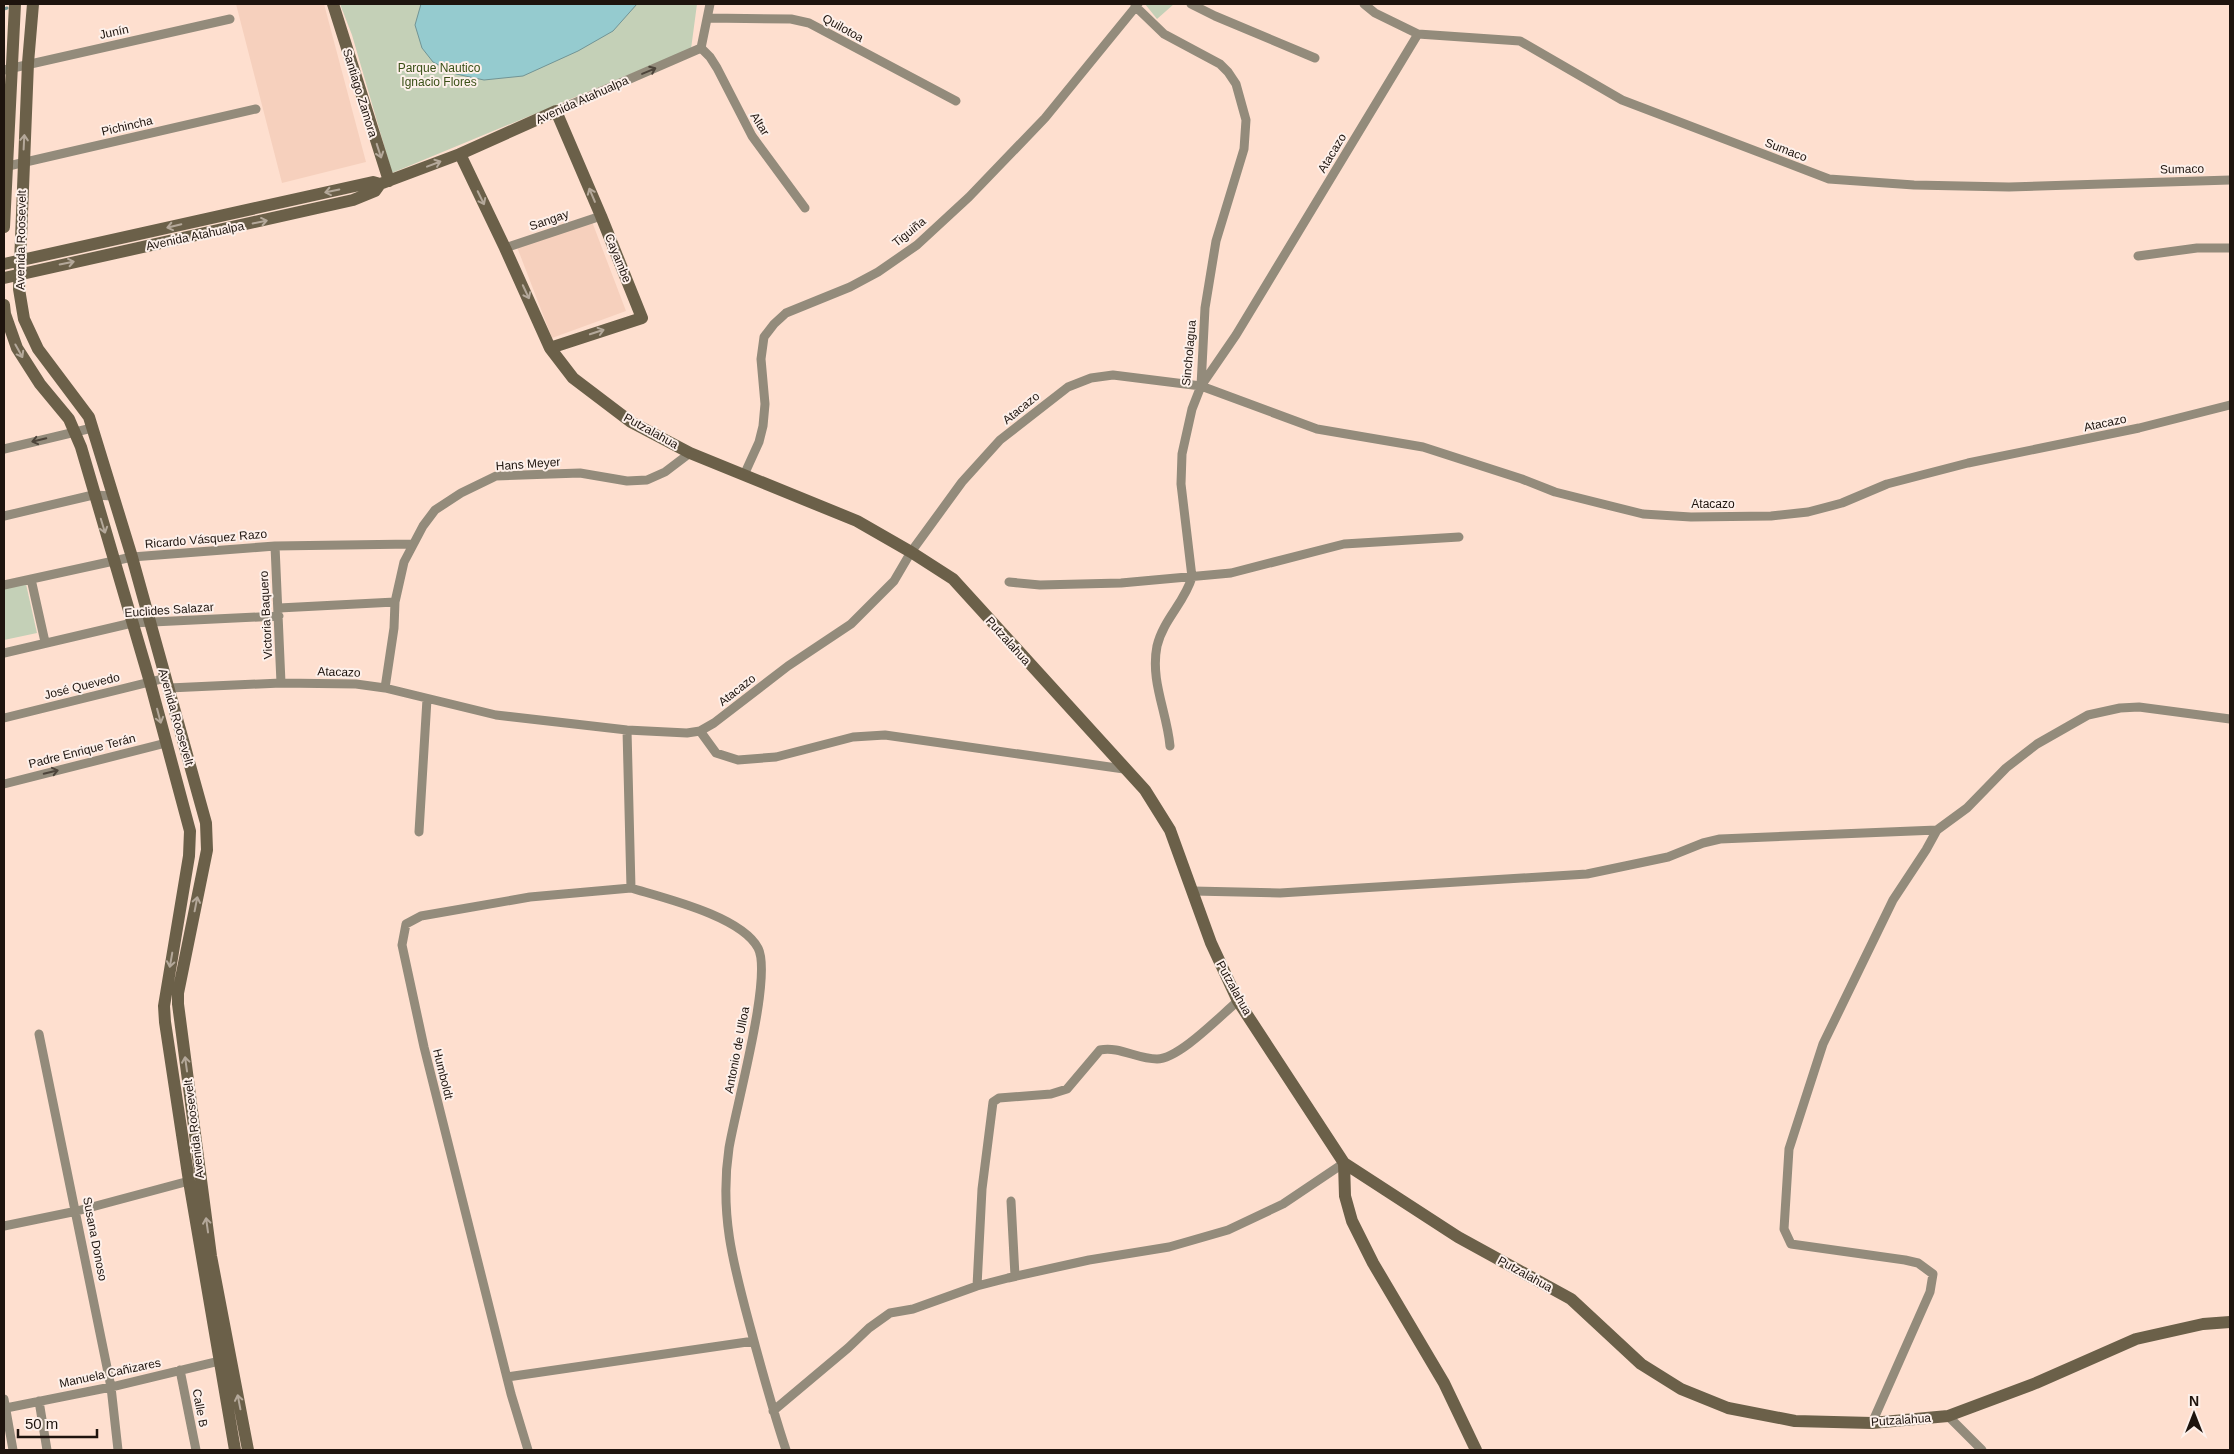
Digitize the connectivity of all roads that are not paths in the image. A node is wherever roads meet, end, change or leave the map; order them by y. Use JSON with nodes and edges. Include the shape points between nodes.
{"nodes":[{"id":1,"x":15,"y":4,"type":"edge"},
{"id":2,"x":33,"y":4,"type":"edge"},
{"id":3,"x":333,"y":4,"type":"edge"},
{"id":4,"x":710,"y":4,"type":"edge"},
{"id":5,"x":1191,"y":4,"type":"edge"},
{"id":6,"x":1364,"y":4,"type":"edge"},
{"id":7,"x":1136,"y":5,"type":"edge"},
{"id":8,"x":708,"y":18,"type":"junction"},
{"id":9,"x":230,"y":19,"type":"dead end"},
{"id":10,"x":14,"y":20,"type":"junction"},
{"id":11,"x":32,"y":20,"type":"junction"},
{"id":12,"x":1418,"y":34,"type":"junction"},
{"id":13,"x":701,"y":48,"type":"junction"},
{"id":14,"x":1315,"y":58,"type":"dead end"},
{"id":15,"x":28,"y":64,"type":"junction"},
{"id":16,"x":8,"y":68,"type":"edge"},
{"id":17,"x":956,"y":101,"type":"dead end"},
{"id":18,"x":256,"y":109,"type":"dead end"},
{"id":19,"x":556,"y":111,"type":"junction"},
{"id":20,"x":460,"y":154,"type":"junction"},
{"id":21,"x":24,"y":162,"type":"junction"},
{"id":22,"x":6,"y":166,"type":"edge"},
{"id":23,"x":2230,"y":180,"type":"edge"},
{"id":24,"x":384,"y":182,"type":"junction"},
{"id":25,"x":805,"y":208,"type":"dead end"},
{"id":26,"x":602,"y":216,"type":"junction"},
{"id":27,"x":4,"y":227,"type":"edge"},
{"id":28,"x":505,"y":248,"type":"junction"},
{"id":29,"x":2230,"y":248,"type":"edge"},
{"id":30,"x":2138,"y":256,"type":"dead end"},
{"id":31,"x":20,"y":261,"type":"junction"},
{"id":32,"x":4,"y":264,"type":"edge"},
{"id":33,"x":19,"y":274,"type":"junction"},
{"id":34,"x":4,"y":278,"type":"edge"},
{"id":35,"x":4,"y":305,"type":"edge"},
{"id":36,"x":550,"y":348,"type":"junction"},
{"id":37,"x":1201,"y":386,"type":"junction"},
{"id":38,"x":2230,"y":405,"type":"edge"},
{"id":39,"x":92,"y":428,"type":"junction"},
{"id":40,"x":74,"y":432,"type":"junction"},
{"id":41,"x":4,"y":449,"type":"edge"},
{"id":42,"x":690,"y":453,"type":"junction"},
{"id":43,"x":744,"y":475,"type":"junction"},
{"id":44,"x":93,"y":495,"type":"junction"},
{"id":45,"x":112,"y":496,"type":"junction"},
{"id":46,"x":4,"y":516,"type":"edge"},
{"id":47,"x":1459,"y":537,"type":"dead end"},
{"id":48,"x":413,"y":544,"type":"junction"},
{"id":49,"x":275,"y":546,"type":"junction"},
{"id":50,"x":911,"y":552,"type":"junction"},
{"id":51,"x":132,"y":557,"type":"junction"},
{"id":52,"x":114,"y":561,"type":"junction"},
{"id":53,"x":1192,"y":577,"type":"junction"},
{"id":54,"x":31,"y":579,"type":"junction"},
{"id":55,"x":1009,"y":582,"type":"dead end"},
{"id":56,"x":4,"y":585,"type":"edge"},
{"id":57,"x":395,"y":602,"type":"junction"},
{"id":58,"x":279,"y":612,"type":"junction"},
{"id":59,"x":132,"y":623,"type":"junction"},
{"id":60,"x":149,"y":623,"type":"junction"},
{"id":61,"x":45,"y":642,"type":"junction"},
{"id":62,"x":4,"y":652,"type":"edge"},
{"id":63,"x":150,"y":682,"type":"junction"},
{"id":64,"x":167,"y":683,"type":"junction"},
{"id":65,"x":281,"y":683,"type":"junction"},
{"id":66,"x":386,"y":688,"type":"junction"},
{"id":67,"x":427,"y":699,"type":"junction"},
{"id":68,"x":4,"y":718,"type":"edge"},
{"id":69,"x":2230,"y":719,"type":"edge"},
{"id":70,"x":628,"y":730,"type":"junction"},
{"id":71,"x":700,"y":731,"type":"junction"},
{"id":72,"x":166,"y":743,"type":"junction"},
{"id":73,"x":1170,"y":746,"type":"dead end"},
{"id":74,"x":1124,"y":769,"type":"junction"},
{"id":75,"x":4,"y":773,"type":"edge"},
{"id":76,"x":5,"y":783,"type":"edge"},
{"id":77,"x":1937,"y":830,"type":"junction"},
{"id":78,"x":419,"y":832,"type":"dead end"},
{"id":79,"x":631,"y":888,"type":"junction"},
{"id":80,"x":1193,"y":891,"type":"junction"},
{"id":81,"x":1238,"y":1001,"type":"junction"},
{"id":82,"x":39,"y":1034,"type":"dead end"},
{"id":83,"x":1344,"y":1163,"type":"junction"},
{"id":84,"x":189,"y":1181,"type":"junction"},
{"id":85,"x":1011,"y":1201,"type":"dead end"},
{"id":86,"x":76,"y":1211,"type":"junction"},
{"id":87,"x":4,"y":1226,"type":"edge"},
{"id":88,"x":1015,"y":1276,"type":"junction"},
{"id":89,"x":977,"y":1286,"type":"junction"},
{"id":90,"x":2230,"y":1322,"type":"edge"},
{"id":91,"x":754,"y":1340,"type":"junction"},
{"id":92,"x":219,"y":1361,"type":"junction"},
{"id":93,"x":180,"y":1370,"type":"junction"},
{"id":94,"x":507,"y":1377,"type":"junction"},
{"id":95,"x":111,"y":1387,"type":"junction"},
{"id":96,"x":4,"y":1399,"type":"edge"},
{"id":97,"x":39,"y":1401,"type":"junction"},
{"id":98,"x":6,"y":1408,"type":"junction"},
{"id":99,"x":773,"y":1411,"type":"junction"},
{"id":100,"x":1948,"y":1416,"type":"junction"},
{"id":101,"x":1872,"y":1423,"type":"junction"},
{"id":102,"x":13,"y":1450,"type":"edge"},
{"id":103,"x":47,"y":1450,"type":"edge"},
{"id":104,"x":118,"y":1450,"type":"edge"},
{"id":105,"x":196,"y":1450,"type":"edge"},
{"id":106,"x":235,"y":1450,"type":"edge"},
{"id":107,"x":248,"y":1450,"type":"edge"},
{"id":108,"x":528,"y":1450,"type":"edge"},
{"id":109,"x":786,"y":1450,"type":"edge"},
{"id":110,"x":1476,"y":1450,"type":"edge"},
{"id":111,"x":1982,"y":1450,"type":"edge"}],
"edges":[{"from":1,"to":10,"type":"street","name":"Avenida Roosevelt"},
{"from":2,"to":11,"type":"street","name":"Avenida Roosevelt"},
{"from":3,"to":24,"type":"street","name":"Santiago Zamora","one_way":true},
{"from":4,"to":8,"type":"street"},
{"from":5,"to":14,"type":"street"},
{"from":6,"to":12,"type":"street","name":"Sumaco"},
{"from":7,"to":37,"type":"street","name":"Sincholagua","via":[[1164,34],[1220,64],[1228,72],[1236,84],[1246,120],[1244,150],[1216,240],[1205,308]]},
{"from":7,"to":43,"type":"street","name":"Tiguiña","via":[[1045,118],[969,197],[917,245],[878,272],[786,313],[774,324],[764,336],[761,359],[765,404],[763,426]]},
{"from":8,"to":13,"type":"street"},
{"from":8,"to":17,"type":"street","name":"Quilotoa","via":[[784,18],[808,23]]},
{"from":9,"to":15,"type":"street","name":"Junín"},
{"from":10,"to":11,"type":"street"},
{"from":10,"to":16,"type":"street","name":"Avenida Roosevelt"},
{"from":11,"to":15,"type":"street","name":"Avenida Roosevelt"},
{"from":12,"to":23,"type":"street","name":"Sumaco","via":[[1520,41],[1622,100],[1829,179],[2009,187]]},
{"from":12,"to":37,"type":"street","name":"Atacazo","via":[[1236,335]]},
{"from":19,"to":13,"type":"street","name":"Avenida Atahualpa","one_way":true},
{"from":13,"to":25,"type":"street","name":"Altar","via":[[717,68],[752,136]]},
{"from":15,"to":16,"type":"street","name":"Junín"},
{"from":21,"to":15,"type":"street","name":"Avenida Roosevelt","one_way":true},
{"from":16,"to":22,"type":"street","name":"Avenida Roosevelt"},
{"from":18,"to":21,"type":"street","name":"Pichincha"},
{"from":19,"to":20,"type":"street","name":"Avenida Atahualpa"},
{"from":26,"to":19,"type":"street","name":"Cayambe","one_way":true},
{"from":24,"to":20,"type":"street","name":"Avenida Atahualpa","one_way":true},
{"from":20,"to":28,"type":"street","name":"Putzalahua","one_way":true},
{"from":21,"to":22,"type":"street","name":"Pichincha"},
{"from":21,"to":31,"type":"street","name":"Avenida Roosevelt"},
{"from":22,"to":27,"type":"street","name":"Avenida Roosevelt"},
{"from":24,"to":31,"type":"street","name":"Avenida Atahualpa","one_way":true,"via":[[291,199]]},
{"from":33,"to":24,"type":"street","name":"Avenida Atahualpa","one_way":true,"via":[[353,200],[375,191]]},
{"from":26,"to":28,"type":"street","name":"Sangay"},
{"from":36,"to":26,"type":"street","name":"Cayambe","one_way":true,"via":[[642,318]]},
{"from":28,"to":36,"type":"street","name":"Putzalahua","one_way":true},
{"from":29,"to":30,"type":"street","via":[[2197,248]]},
{"from":31,"to":32,"type":"street","name":"Avenida Atahualpa"},
{"from":31,"to":33,"type":"street","name":"Avenida Roosevelt"},
{"from":33,"to":34,"type":"street","name":"Avenida Atahualpa"},
{"from":33,"to":39,"type":"street","name":"Avenida Roosevelt","via":[[24,319],[38,349],[89,417]]},
{"from":35,"to":40,"type":"street","name":"Avenida Roosevelt","one_way":true,"via":[[17,348],[40,384],[69,419]]},
{"from":36,"to":42,"type":"street","name":"Putzalahua","via":[[573,378],[631,422]]},
{"from":37,"to":38,"type":"street","name":"Atacazo","via":[[1317,429],[1423,447],[1555,492],[1643,514],[1691,517],[1808,512],[1842,503],[1887,484],[1959,465],[2130,430]]},
{"from":37,"to":50,"type":"street","name":"Atacazo","via":[[1113,375],[1091,378],[1068,387],[1000,440],[962,482]]},
{"from":37,"to":53,"type":"street","name":"Sincholagua","via":[[1192,409],[1181,474]]},
{"from":39,"to":40,"type":"street"},
{"from":39,"to":45,"type":"street","name":"Avenida Roosevelt"},
{"from":40,"to":41,"type":"street","one_way":true},
{"from":40,"to":44,"type":"street","name":"Avenida Roosevelt"},
{"from":42,"to":43,"type":"street","name":"Putzalahua"},
{"from":42,"to":48,"type":"street","name":"Hans Meyer","via":[[665,472],[647,480],[627,481],[580,474],[496,476],[435,510]]},
{"from":43,"to":50,"type":"street","name":"Putzalahua","via":[[857,521]]},
{"from":44,"to":45,"type":"street"},
{"from":44,"to":46,"type":"street"},
{"from":44,"to":52,"type":"street","name":"Avenida Roosevelt","one_way":true},
{"from":45,"to":51,"type":"street","name":"Avenida Roosevelt"},
{"from":47,"to":53,"type":"street","via":[[1344,544],[1231,573]]},
{"from":48,"to":49,"type":"street","name":"Ricardo Vásquez Razo"},
{"from":48,"to":57,"type":"street","name":"Hans Meyer","via":[[404,562]]},
{"from":49,"to":51,"type":"street","name":"Ricardo Vásquez Razo"},
{"from":49,"to":58,"type":"street","name":"Victoria Baquero"},
{"from":50,"to":71,"type":"street","name":"Atacazo","via":[[894,581],[851,624]]},
{"from":50,"to":74,"type":"street","name":"Putzalahua","via":[[953,579]]},
{"from":51,"to":52,"type":"street","name":"Ricardo Vásquez Razo"},
{"from":51,"to":60,"type":"street","name":"Avenida Roosevelt"},
{"from":52,"to":54,"type":"street","name":"Ricardo Vásquez Razo"},
{"from":52,"to":59,"type":"street","name":"Avenida Roosevelt"},
{"from":53,"to":55,"type":"street","via":[[1103,584]]},
{"from":53,"to":73,"type":"street","name":"Sincholagua","via":[[1189,590],[1165,626],[1157,646],[1157,686]]},
{"from":54,"to":56,"type":"street","name":"Ricardo Vásquez Razo"},
{"from":54,"to":61,"type":"street"},
{"from":57,"to":58,"type":"street","name":"Euclides Salazar"},
{"from":57,"to":66,"type":"street","name":"Hans Meyer"},
{"from":58,"to":60,"type":"street","name":"Euclides Salazar"},
{"from":58,"to":65,"type":"street","name":"Victoria Baquero"},
{"from":59,"to":60,"type":"street","name":"Euclides Salazar"},
{"from":59,"to":61,"type":"street","name":"Euclides Salazar"},
{"from":59,"to":63,"type":"street","name":"Avenida Roosevelt"},
{"from":60,"to":64,"type":"street","name":"Avenida Roosevelt"},
{"from":61,"to":62,"type":"street","name":"Euclides Salazar"},
{"from":63,"to":64,"type":"street","name":"José Quevedo"},
{"from":63,"to":68,"type":"street","name":"José Quevedo"},
{"from":63,"to":72,"type":"street","name":"Avenida Roosevelt","one_way":true},
{"from":64,"to":65,"type":"street","name":"Atacazo"},
{"from":107,"to":64,"type":"street","name":"Avenida Roosevelt","one_way":true,"via":[[211,1256],[178,1004],[207,850],[206,823]]},
{"from":65,"to":66,"type":"street","name":"Atacazo","via":[[356,684]]},
{"from":66,"to":67,"type":"street","name":"Atacazo"},
{"from":67,"to":70,"type":"street","name":"Atacazo","via":[[496,715]]},
{"from":67,"to":78,"type":"street"},
{"from":69,"to":77,"type":"street","via":[[2139,706],[2088,716],[2037,744],[2006,768],[1967,808]]},
{"from":70,"to":71,"type":"street","name":"Atacazo"},
{"from":70,"to":79,"type":"street"},
{"from":71,"to":74,"type":"street","via":[[716,753],[738,760],[776,757],[853,737],[885,735]]},
{"from":76,"to":72,"type":"street","name":"Padre Enrique Terán","one_way":true},
{"from":72,"to":84,"type":"street","name":"Avenida Roosevelt","one_way":true,"via":[[190,831],[189,856],[164,1006]]},
{"from":74,"to":80,"type":"street","name":"Putzalahua","via":[[1145,790],[1170,830]]},
{"from":75,"to":76,"type":"street"},
{"from":77,"to":80,"type":"street","via":[[1720,839],[1668,857],[1587,874],[1280,892]]},
{"from":77,"to":101,"type":"street","via":[[1893,900],[1823,1044],[1789,1149],[1784,1229],[1791,1244],[1905,1260],[1918,1263],[1933,1274],[1930,1292]]},
{"from":79,"to":91,"type":"street","name":"Antonio de Ulloa","via":[[710,912],[752,938],[763,963],[760,998],[729,1149],[726,1211],[732,1261]]},
{"from":79,"to":94,"type":"street","name":"Humboldt","via":[[530,897],[421,916],[406,924],[402,945],[424,1047]]},
{"from":80,"to":81,"type":"street","name":"Putzalahua","via":[[1211,944]]},
{"from":81,"to":83,"type":"street","name":"Putzalahua"},
{"from":81,"to":89,"type":"street","via":[[1170,1056],[1157,1059],[1108,1048],[1100,1050],[1067,1089],[1051,1094],[999,1098],[993,1102],[982,1189]]},
{"from":82,"to":86,"type":"street","name":"Susana Donoso"},
{"from":83,"to":88,"type":"street","via":[[1283,1204],[1228,1230],[1169,1247]]},
{"from":83,"to":101,"type":"street","name":"Putzalahua","via":[[1458,1237],[1571,1299],[1641,1364],[1681,1389],[1728,1408],[1795,1421]]},
{"from":83,"to":110,"type":"street","via":[[1345,1196],[1352,1221],[1444,1383]]},
{"from":84,"to":86,"type":"street"},
{"from":84,"to":92,"type":"street","name":"Avenida Roosevelt"},
{"from":85,"to":88,"type":"street"},
{"from":86,"to":87,"type":"street"},
{"from":86,"to":95,"type":"street","name":"Susana Donoso"},
{"from":88,"to":89,"type":"street"},
{"from":89,"to":99,"type":"street","via":[[913,1309],[890,1313]]},
{"from":90,"to":100,"type":"street","name":"Putzalahua","via":[[2136,1339],[2036,1383]]},
{"from":91,"to":94,"type":"street"},
{"from":91,"to":99,"type":"street","name":"Antonio de Ulloa"},
{"from":92,"to":93,"type":"street","name":"Manuela Cañizares"},
{"from":92,"to":106,"type":"street","name":"Avenida Roosevelt"},
{"from":93,"to":95,"type":"street","name":"Manuela Cañizares"},
{"from":93,"to":105,"type":"street","name":"Calle B"},
{"from":94,"to":108,"type":"street","name":"Humboldt"},
{"from":95,"to":97,"type":"street","name":"Manuela Cañizares"},
{"from":95,"to":104,"type":"street","name":"Susana Donoso"},
{"from":96,"to":98,"type":"street"},
{"from":97,"to":98,"type":"street","name":"Manuela Cañizares"},
{"from":97,"to":103,"type":"street"},
{"from":98,"to":102,"type":"street"},
{"from":99,"to":109,"type":"street","name":"Antonio de Ulloa"},
{"from":100,"to":101,"type":"street","name":"Putzalahua"},
{"from":100,"to":111,"type":"street"}]}
